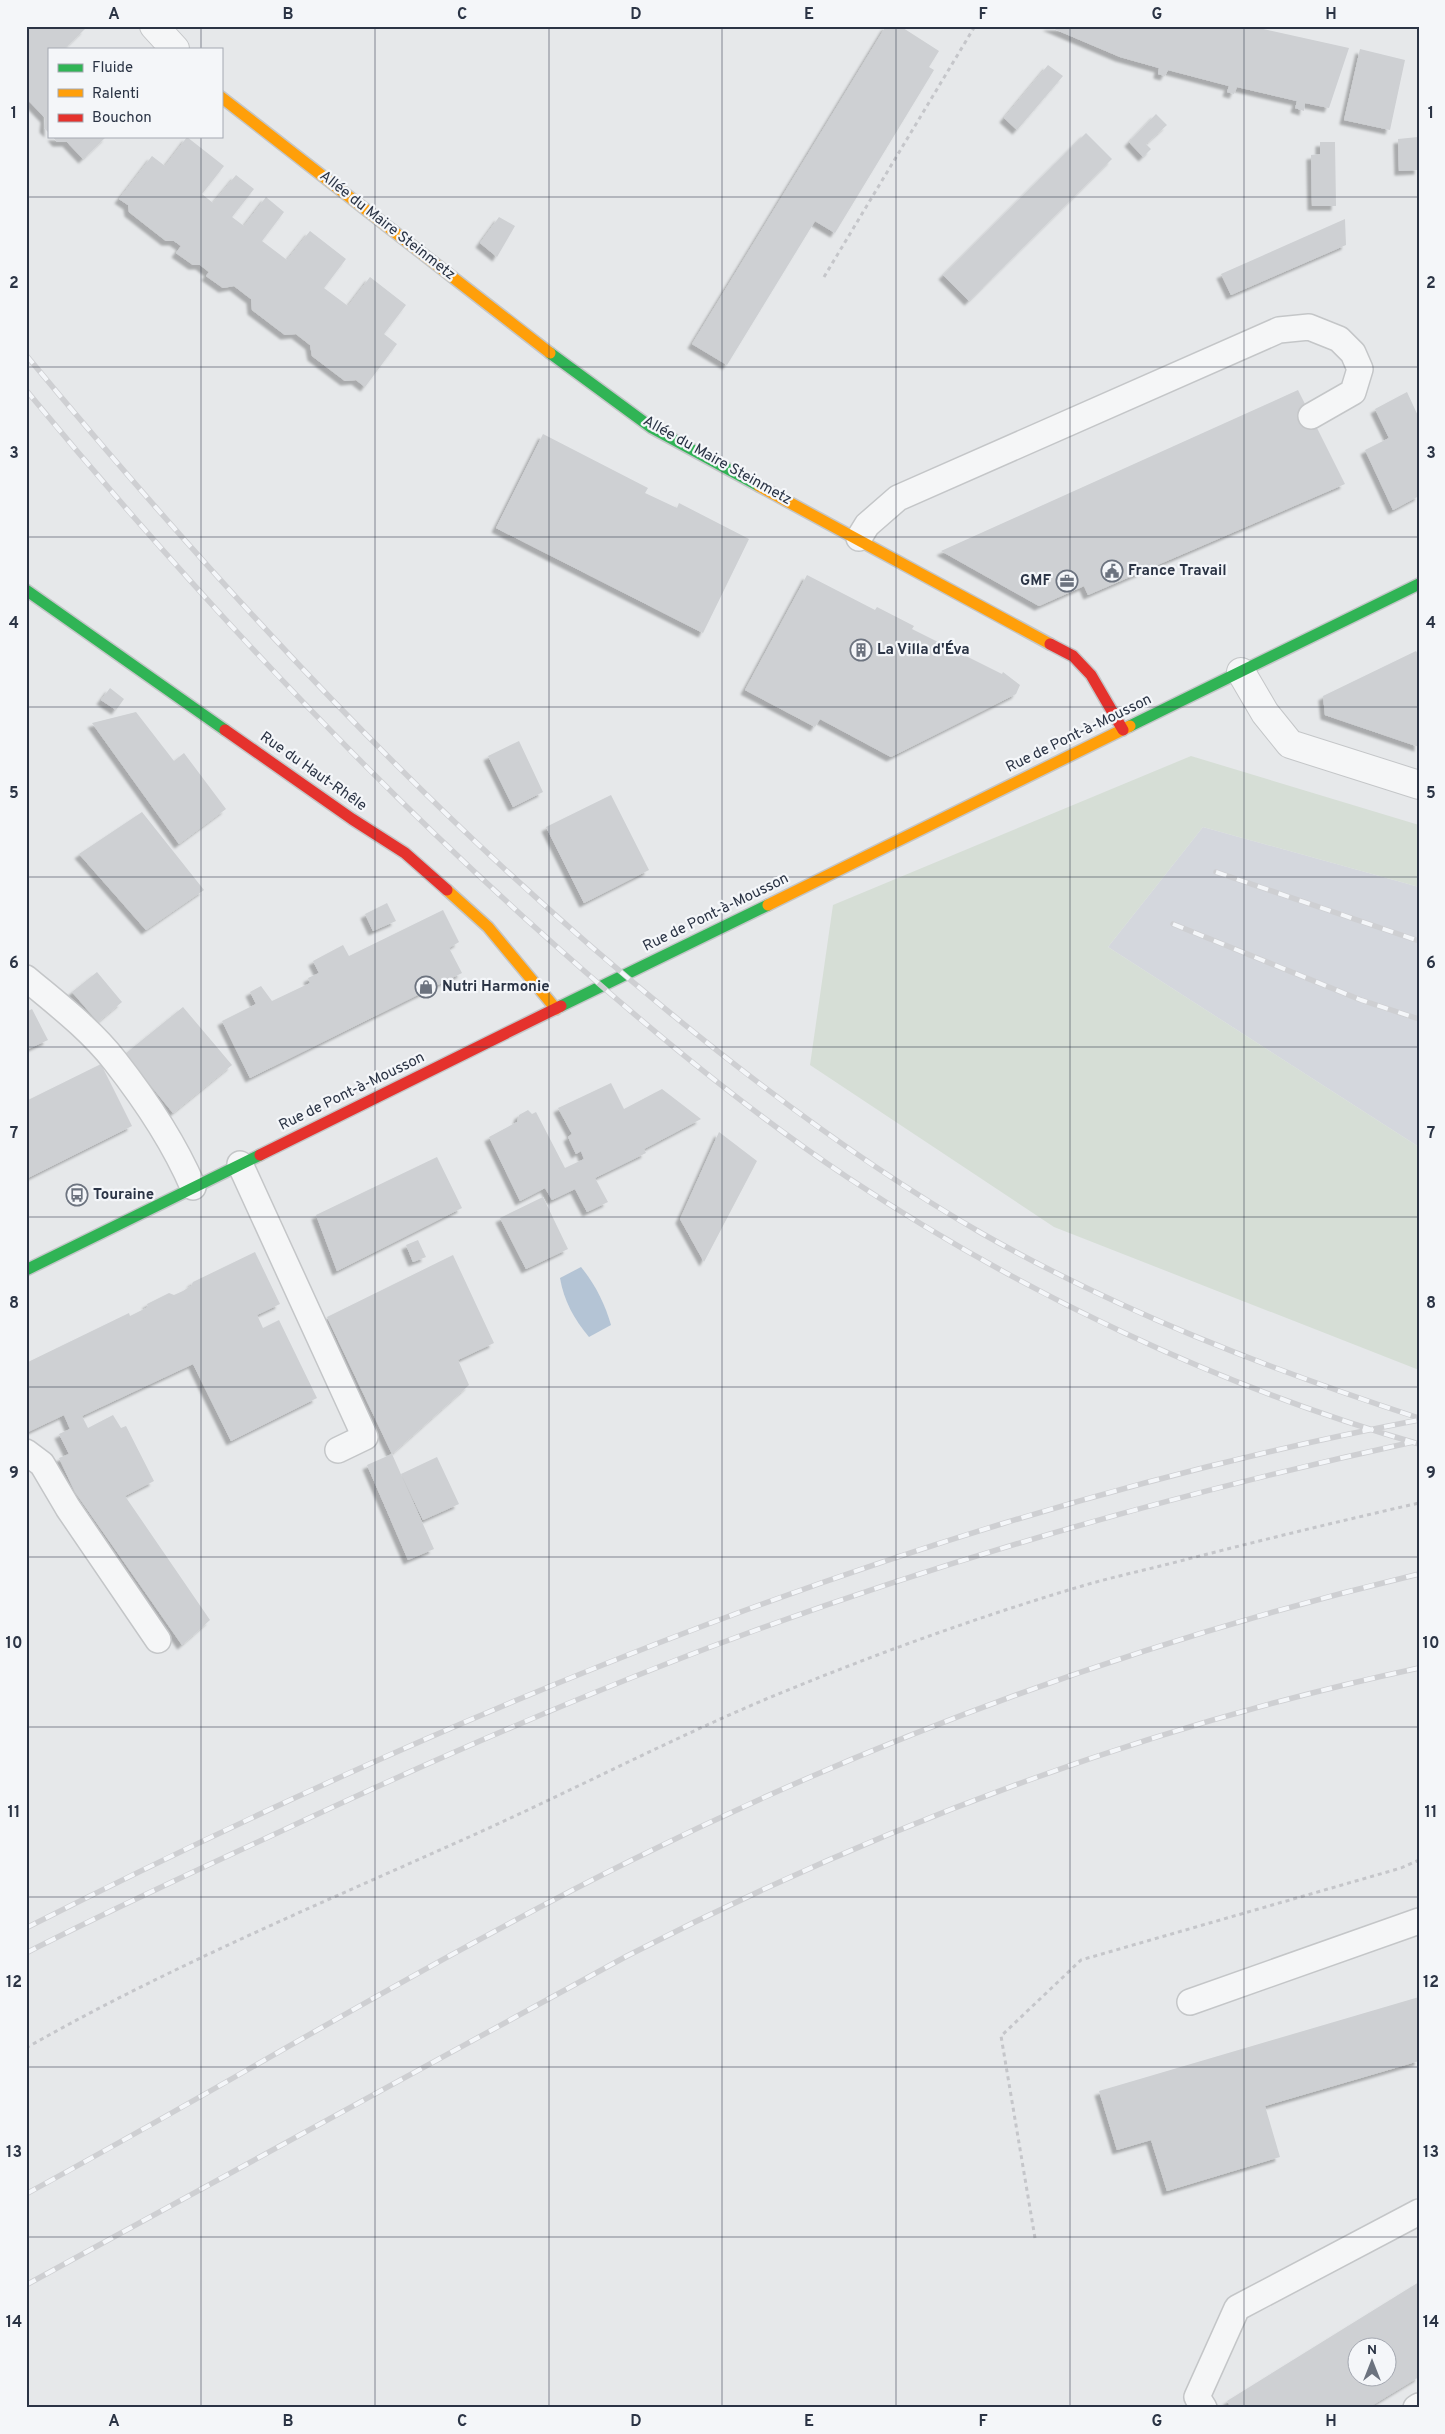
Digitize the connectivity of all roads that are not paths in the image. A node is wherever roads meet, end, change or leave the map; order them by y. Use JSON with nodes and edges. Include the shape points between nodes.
{"nodes":[{"id":1,"x":154,"y":26,"type":"edge"},
{"id":2,"x":175,"y":48,"type":"edge"},
{"id":3,"x":222,"y":98,"type":"edge"},
{"id":4,"x":1311,"y":416,"type":"dead end"},
{"id":5,"x":859,"y":538,"type":"junction"},
{"id":6,"x":1419,"y":584,"type":"edge"},
{"id":7,"x":26,"y":590,"type":"edge"},
{"id":8,"x":1241,"y":672,"type":"junction"},
{"id":9,"x":1123,"y":730,"type":"junction"},
{"id":10,"x":1419,"y":785,"type":"edge"},
{"id":11,"x":26,"y":978,"type":"edge"},
{"id":12,"x":556,"y":1009,"type":"junction"},
{"id":13,"x":240,"y":1164,"type":"junction"},
{"id":14,"x":193,"y":1188,"type":"junction"},
{"id":15,"x":26,"y":1270,"type":"edge"},
{"id":16,"x":338,"y":1450,"type":"dead end"},
{"id":17,"x":26,"y":1452,"type":"edge"},
{"id":18,"x":158,"y":1640,"type":"dead end"},
{"id":19,"x":1419,"y":1921,"type":"edge"},
{"id":20,"x":1190,"y":2002,"type":"dead end"},
{"id":21,"x":1419,"y":2212,"type":"edge"},
{"id":22,"x":1204,"y":2408,"type":"edge"}],
"edges":[{"from":1,"to":2,"type":"street"},
{"from":3,"to":5,"type":"street","name":"Allée du Maire Steinmetz","via":[[528,336],[652,428]]},
{"from":4,"to":5,"type":"lane","via":[[1353,392],[1360,369],[1353,353],[1339,339],[1309,327],[1279,330],[898,498],[867,525]]},
{"from":5,"to":9,"type":"street","name":"Allée du Maire Steinmetz","via":[[1073,656],[1091,675]]},
{"from":6,"to":8,"type":"street","name":"Rue de Pont-à-Mousson"},
{"from":7,"to":12,"type":"street","name":"Rue du Haut-Rhêle","via":[[344,813],[405,852],[488,927]]},
{"from":8,"to":9,"type":"street","name":"Rue de Pont-à-Mousson"},
{"from":8,"to":10,"type":"street","via":[[1290,744]]},
{"from":9,"to":12,"type":"street","name":"Rue de Pont-à-Mousson"},
{"from":11,"to":14,"type":"lane","via":[[72,1016],[115,1060],[184,1166]]},
{"from":12,"to":13,"type":"street","name":"Rue de Pont-à-Mousson"},
{"from":13,"to":14,"type":"street","name":"Rue de Pont-à-Mousson"},
{"from":13,"to":16,"type":"lane","via":[[365,1437]]},
{"from":14,"to":15,"type":"street","name":"Rue de Pont-à-Mousson"},
{"from":17,"to":18,"type":"lane","via":[[42,1464],[68,1508]]},
{"from":19,"to":20,"type":"lane"},
{"from":21,"to":22,"type":"lane","via":[[1237,2308],[1197,2397]]}]}
